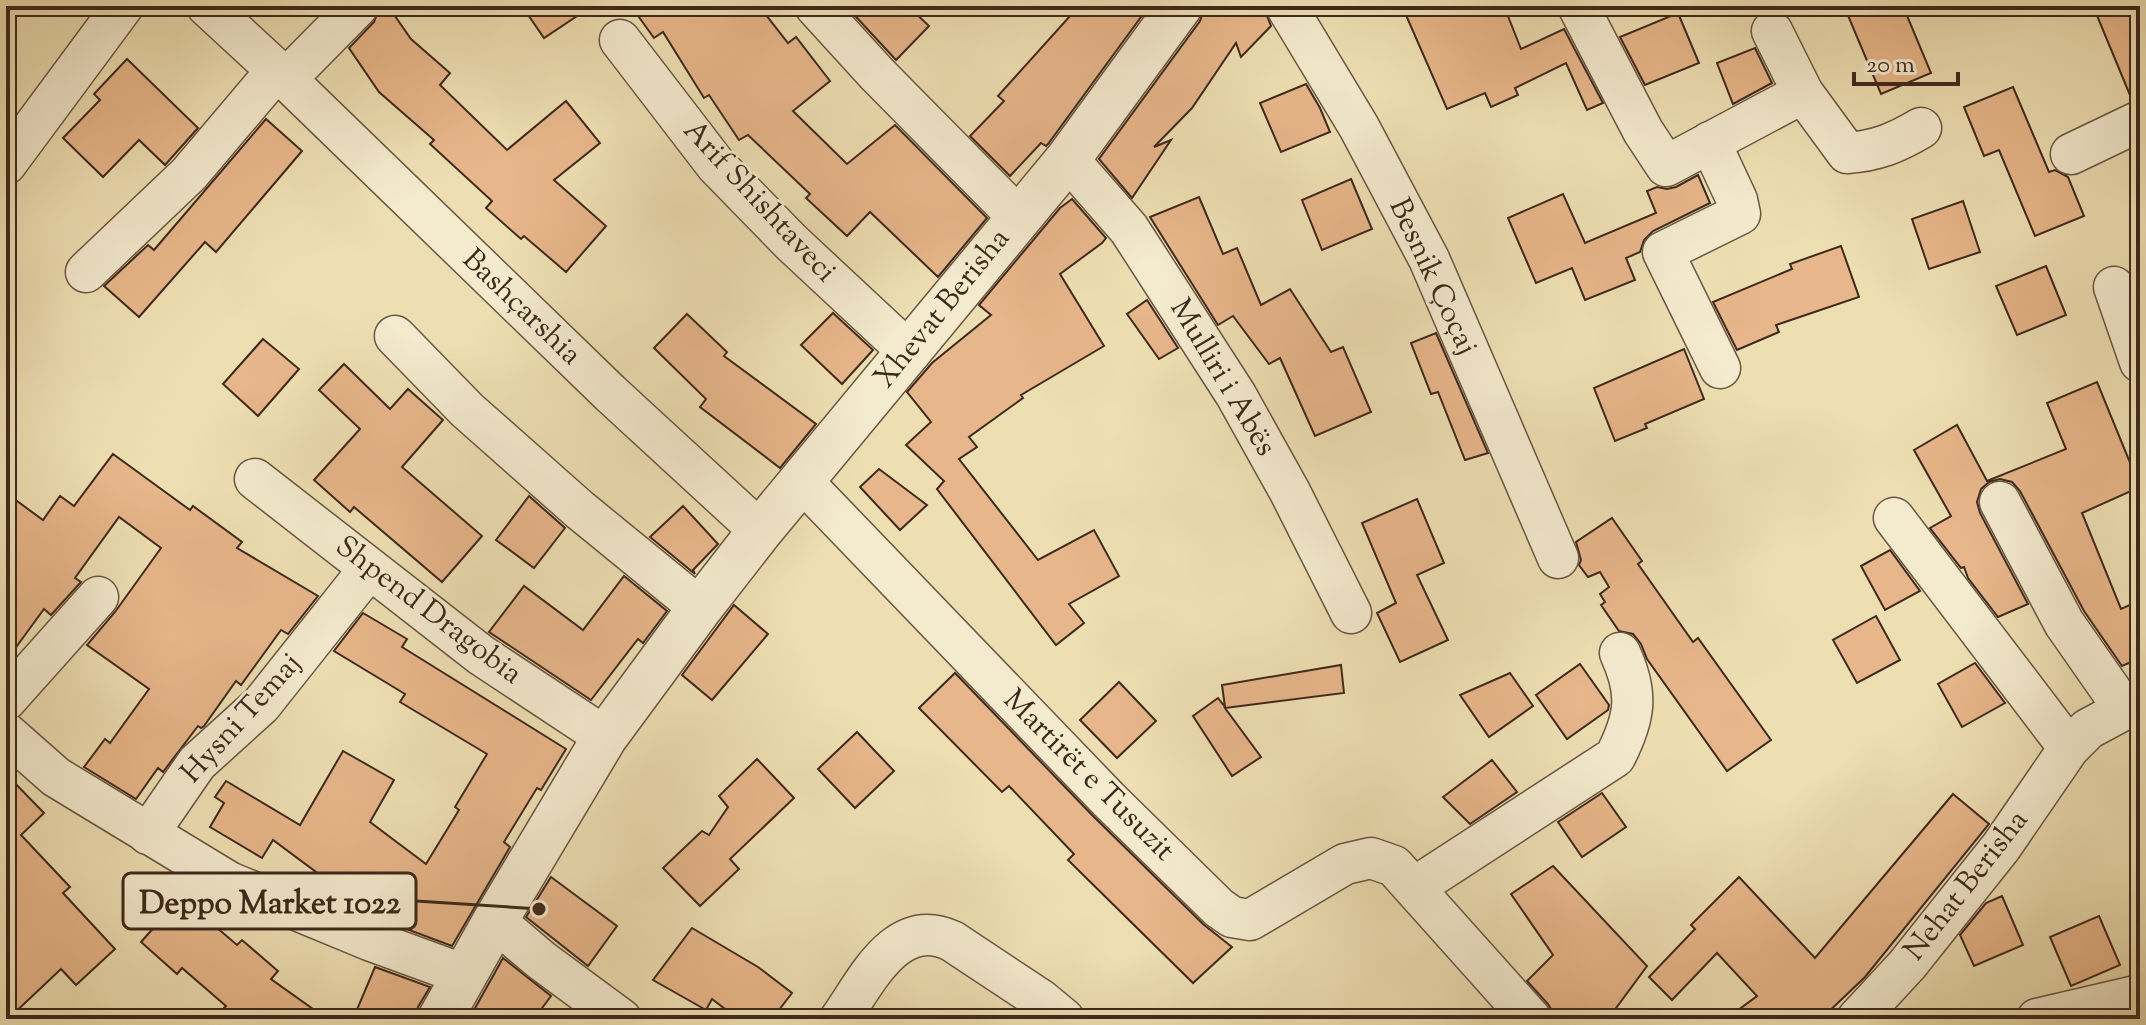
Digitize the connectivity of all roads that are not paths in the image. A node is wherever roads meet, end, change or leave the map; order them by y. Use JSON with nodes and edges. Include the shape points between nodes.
{"nodes":[{"id":1,"x":123,"y":6,"type":"edge"},
{"id":2,"x":207,"y":6,"type":"edge"},
{"id":3,"x":358,"y":6,"type":"edge"},
{"id":4,"x":815,"y":6,"type":"edge"},
{"id":5,"x":1180,"y":6,"type":"edge"},
{"id":6,"x":1286,"y":6,"type":"edge"},
{"id":7,"x":1578,"y":6,"type":"edge"},
{"id":8,"x":1772,"y":31,"type":"dead end"},
{"id":9,"x":620,"y":40,"type":"dead end"},
{"id":10,"x":282,"y":75,"type":"junction"},
{"id":11,"x":1803,"y":93,"type":"junction"},
{"id":12,"x":2140,"y":121,"type":"edge"},
{"id":13,"x":1921,"y":128,"type":"dead end"},
{"id":14,"x":1710,"y":142,"type":"junction"},
{"id":15,"x":2071,"y":154,"type":"dead end"},
{"id":16,"x":1068,"y":159,"type":"junction"},
{"id":17,"x":6,"y":164,"type":"edge"},
{"id":18,"x":1018,"y":217,"type":"junction"},
{"id":19,"x":86,"y":272,"type":"dead end"},
{"id":20,"x":2114,"y":287,"type":"dead end"},
{"id":21,"x":395,"y":336,"type":"dead end"},
{"id":22,"x":910,"y":353,"type":"junction"},
{"id":23,"x":2140,"y":362,"type":"edge"},
{"id":24,"x":1720,"y":368,"type":"dead end"},
{"id":25,"x":255,"y":479,"type":"dead end"},
{"id":26,"x":802,"y":481,"type":"junction"},
{"id":27,"x":2000,"y":502,"type":"dead end"},
{"id":28,"x":1894,"y":518,"type":"dead end"},
{"id":29,"x":760,"y":531,"type":"junction"},
{"id":30,"x":1558,"y":558,"type":"dead end"},
{"id":31,"x":369,"y":569,"type":"junction"},
{"id":32,"x":98,"y":597,"type":"dead end"},
{"id":33,"x":700,"y":608,"type":"junction"},
{"id":34,"x":1351,"y":613,"type":"dead end"},
{"id":35,"x":1620,"y":653,"type":"dead end"},
{"id":36,"x":6,"y":700,"type":"edge"},
{"id":37,"x":2132,"y":705,"type":"edge"},
{"id":38,"x":6,"y":733,"type":"edge"},
{"id":39,"x":605,"y":737,"type":"junction"},
{"id":40,"x":2069,"y":748,"type":"junction"},
{"id":41,"x":148,"y":834,"type":"junction"},
{"id":42,"x":1415,"y":887,"type":"junction"},
{"id":43,"x":495,"y":921,"type":"junction"},
{"id":44,"x":465,"y":975,"type":"junction"},
{"id":45,"x":2140,"y":995,"type":"edge"},
{"id":46,"x":440,"y":1019,"type":"edge"},
{"id":47,"x":621,"y":1019,"type":"edge"},
{"id":48,"x":840,"y":1019,"type":"edge"},
{"id":49,"x":1064,"y":1019,"type":"edge"},
{"id":50,"x":1531,"y":1019,"type":"edge"},
{"id":51,"x":1857,"y":1019,"type":"edge"},
{"id":52,"x":2037,"y":1019,"type":"edge"}],
"edges":[{"from":1,"to":17,"type":"street"},
{"from":2,"to":10,"type":"street","name":"Bashçarshia"},
{"from":3,"to":10,"type":"street"},
{"from":4,"to":18,"type":"street"},
{"from":5,"to":16,"type":"street","name":"Xhevat Berisha"},
{"from":6,"to":30,"type":"street","name":"Besnik Çoçaj","via":[[1359,127],[1429,259]]},
{"from":7,"to":14,"type":"street","via":[[1666,166]]},
{"from":8,"to":11,"type":"street"},
{"from":9,"to":22,"type":"street","name":"Arif Shishtaveci","via":[[716,165]]},
{"from":10,"to":19,"type":"street"},
{"from":10,"to":29,"type":"street","name":"Bashçarshia"},
{"from":11,"to":13,"type":"street","via":[[1847,153],[1891,146]]},
{"from":11,"to":14,"type":"street"},
{"from":12,"to":15,"type":"street"},
{"from":14,"to":24,"type":"street","via":[[1740,214],[1663,252]]},
{"from":16,"to":18,"type":"street","name":"Xhevat Berisha"},
{"from":16,"to":34,"type":"street","name":"Mulliri i Abës","via":[[1129,229],[1236,395]]},
{"from":18,"to":22,"type":"street","name":"Xhevat Berisha"},
{"from":20,"to":23,"type":"street"},
{"from":21,"to":33,"type":"street","via":[[467,410]]},
{"from":22,"to":26,"type":"street","name":"Xhevat Berisha"},
{"from":25,"to":31,"type":"street","name":"Shpend Dragobia"},
{"from":26,"to":29,"type":"street","name":"Xhevat Berisha"},
{"from":26,"to":42,"type":"street","name":"Martirët e Tusuzit","via":[[1108,799],[1232,917],[1250,920],[1345,864],[1371,858],[1394,866]]},
{"from":27,"to":37,"type":"street","via":[[2064,623]]},
{"from":28,"to":40,"type":"street"},
{"from":29,"to":33,"type":"street","name":"Xhevat Berisha"},
{"from":31,"to":39,"type":"street","name":"Shpend Dragobia","via":[[481,655]]},
{"from":31,"to":41,"type":"street","name":"Hysni Temaj","via":[[261,705],[197,763]]},
{"from":32,"to":36,"type":"street"},
{"from":33,"to":39,"type":"street","name":"Xhevat Berisha"},
{"from":35,"to":42,"type":"street","via":[[1630,675],[1634,711],[1615,757]]},
{"from":37,"to":40,"type":"street","name":"Nehat Berisha","via":[[2088,729]]},
{"from":38,"to":41,"type":"street","via":[[56,777]]},
{"from":39,"to":43,"type":"street","name":"Xhevat Berisha"},
{"from":40,"to":51,"type":"street","name":"Nehat Berisha","via":[[2001,847]]},
{"from":41,"to":44,"type":"street","via":[[261,897]]},
{"from":42,"to":50,"type":"street","name":"Martirët e Tusuzit"},
{"from":43,"to":44,"type":"street","name":"Xhevat Berisha"},
{"from":43,"to":47,"type":"street"},
{"from":44,"to":46,"type":"street","name":"Xhevat Berisha"},
{"from":45,"to":52,"type":"street"},
{"from":48,"to":49,"type":"street","via":[[888,952],[912,937],[938,934]]}]}
